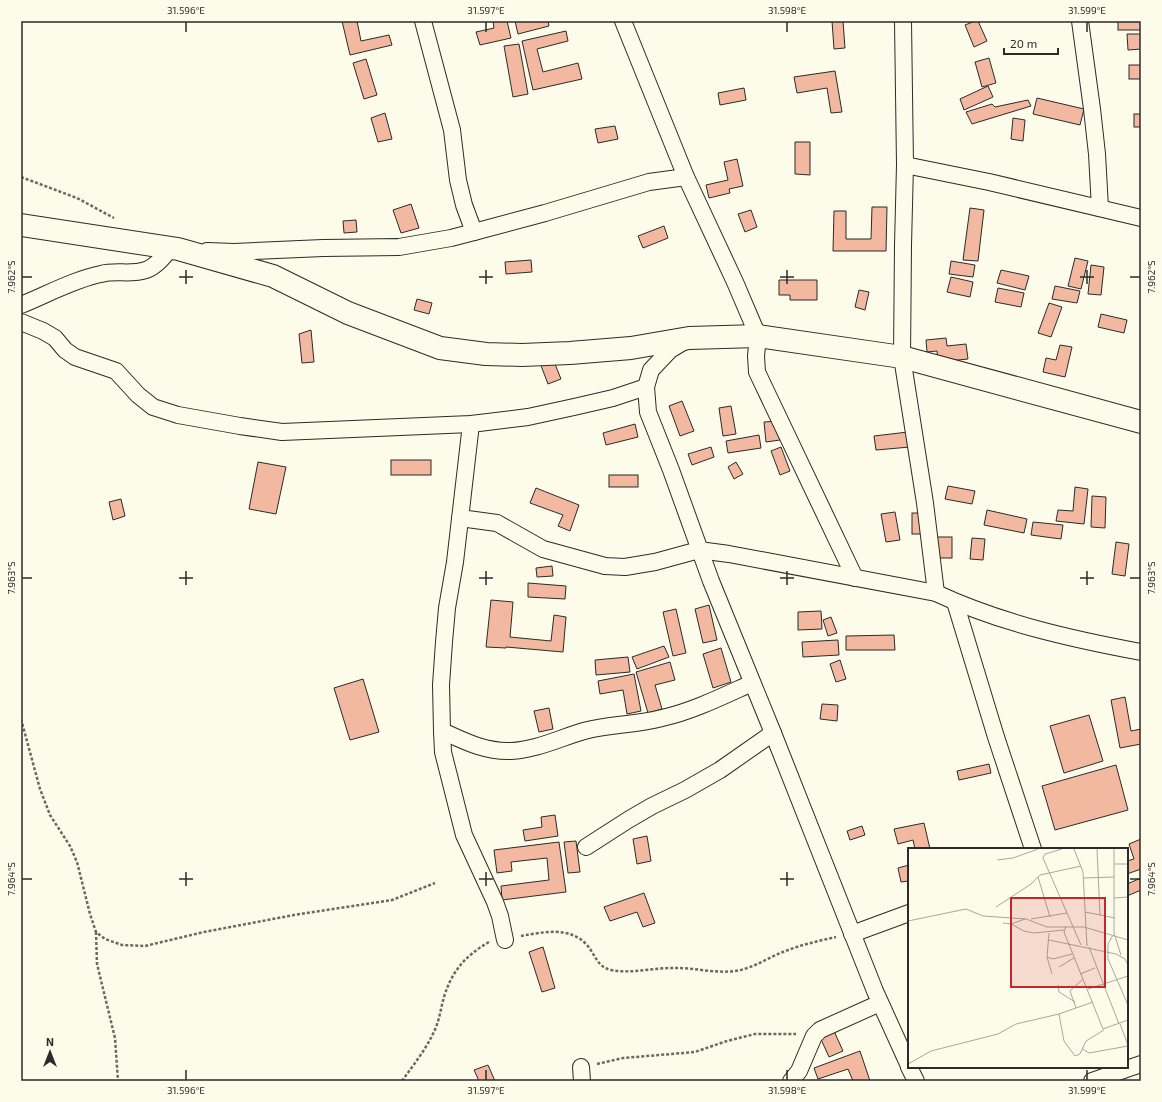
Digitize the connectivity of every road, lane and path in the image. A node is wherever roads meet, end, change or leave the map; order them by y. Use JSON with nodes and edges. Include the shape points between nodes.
{"nodes":[{"id":1,"x":424,"y":21,"type":"edge"},
{"id":2,"x":623,"y":21,"type":"edge"},
{"id":3,"x":903,"y":21,"type":"edge"},
{"id":4,"x":1080,"y":21,"type":"edge"},
{"id":5,"x":905,"y":165,"type":"junction"},
{"id":6,"x":21,"y":177,"type":"edge"},
{"id":7,"x":686,"y":177,"type":"junction"},
{"id":8,"x":1100,"y":208,"type":"junction"},
{"id":9,"x":1141,"y":218,"type":"edge"},
{"id":10,"x":117,"y":219,"type":"dead end"},
{"id":11,"x":21,"y":225,"type":"edge"},
{"id":12,"x":474,"y":232,"type":"junction"},
{"id":13,"x":174,"y":248,"type":"junction"},
{"id":14,"x":21,"y":305,"type":"edge"},
{"id":15,"x":21,"y":322,"type":"edge"},
{"id":16,"x":758,"y":336,"type":"junction"},
{"id":17,"x":689,"y":338,"type":"junction"},
{"id":18,"x":902,"y":358,"type":"junction"},
{"id":19,"x":646,"y":387,"type":"junction"},
{"id":20,"x":1141,"y":422,"type":"edge"},
{"id":21,"x":471,"y":424,"type":"junction"},
{"id":22,"x":460,"y":518,"type":"junction"},
{"id":23,"x":699,"y":550,"type":"junction"},
{"id":24,"x":855,"y":578,"type":"junction"},
{"id":25,"x":936,"y":593,"type":"junction"},
{"id":26,"x":955,"y":602,"type":"junction"},
{"id":27,"x":1141,"y":652,"type":"edge"},
{"id":28,"x":752,"y":683,"type":"junction"},
{"id":29,"x":21,"y":719,"type":"edge"},
{"id":30,"x":442,"y":731,"type":"junction"},
{"id":31,"x":773,"y":733,"type":"junction"},
{"id":32,"x":586,"y":847,"type":"dead end"},
{"id":33,"x":1034,"y":848,"type":"edge"},
{"id":34,"x":435,"y":883,"type":"dead end"},
{"id":35,"x":908,"y":913,"type":"edge"},
{"id":36,"x":96,"y":932,"type":"junction"},
{"id":37,"x":852,"y":934,"type":"junction"},
{"id":38,"x":505,"y":940,"type":"junction"},
{"id":39,"x":880,"y":1003,"type":"junction"},
{"id":40,"x":814,"y":1036,"type":"junction"},
{"id":41,"x":1141,"y":1064,"type":"edge"},
{"id":42,"x":908,"y":1065,"type":"edge"},
{"id":43,"x":910,"y":1068,"type":"edge"},
{"id":44,"x":582,"y":1074,"type":"edge"},
{"id":45,"x":1114,"y":1074,"type":"edge"},
{"id":46,"x":118,"y":1081,"type":"edge"},
{"id":47,"x":402,"y":1081,"type":"edge"},
{"id":48,"x":791,"y":1081,"type":"edge"},
{"id":49,"x":916,"y":1081,"type":"edge"},
{"id":50,"x":1092,"y":1081,"type":"edge"}],
"edges":[{"from":1,"to":12,"type":"street","via":[[452,130],[458,180]]},
{"from":2,"to":7,"type":"street"},
{"from":3,"to":5,"type":"street"},
{"from":4,"to":8,"type":"street","via":[[1097,154]]},
{"from":5,"to":8,"type":"street"},
{"from":5,"to":18,"type":"street"},
{"from":6,"to":10,"type":"path","via":[[76,198]]},
{"from":7,"to":12,"type":"street","via":[[649,182]]},
{"from":7,"to":16,"type":"street"},
{"from":8,"to":9,"type":"street"},
{"from":11,"to":13,"type":"street"},
{"from":12,"to":13,"type":"street","via":[[399,247],[234,252]]},
{"from":13,"to":14,"type":"street","via":[[157,264],[146,270],[99,274]]},
{"from":13,"to":17,"type":"street","via":[[273,276],[348,314],[440,348],[486,354],[522,355],[630,348]]},
{"from":15,"to":21,"type":"street","via":[[55,338],[75,357],[116,371],[153,407],[178,415],[282,432]]},
{"from":16,"to":17,"type":"street"},
{"from":16,"to":18,"type":"street"},
{"from":16,"to":24,"type":"street","via":[[757,372]]},
{"from":17,"to":19,"type":"street","via":[[670,350],[651,370]]},
{"from":18,"to":20,"type":"street"},
{"from":18,"to":25,"type":"street","via":[[925,503]]},
{"from":19,"to":21,"type":"street","via":[[574,408]]},
{"from":19,"to":23,"type":"street","via":[[648,412]]},
{"from":21,"to":22,"type":"street"},
{"from":22,"to":23,"type":"street","via":[[497,523],[543,549],[605,566],[625,567],[655,562]]},
{"from":22,"to":30,"type":"street","via":[[444,642],[441,685]]},
{"from":23,"to":24,"type":"street"},
{"from":23,"to":28,"type":"street"},
{"from":24,"to":25,"type":"street"},
{"from":25,"to":26,"type":"street"},
{"from":26,"to":27,"type":"street","via":[[1021,624],[1088,642]]},
{"from":26,"to":33,"type":"street","via":[[996,737]]},
{"from":28,"to":30,"type":"street","via":[[662,718],[584,731],[511,751],[483,749]]},
{"from":28,"to":31,"type":"street"},
{"from":29,"to":36,"type":"path","via":[[40,788],[50,815],[70,846]]},
{"from":30,"to":38,"type":"street","via":[[444,752],[464,835],[495,902]]},
{"from":31,"to":32,"type":"street","via":[[720,770],[652,806]]},
{"from":31,"to":37,"type":"street"},
{"from":34,"to":36,"type":"path","via":[[392,900],[294,915],[145,946],[122,944],[105,939]]},
{"from":35,"to":37,"type":"street"},
{"from":36,"to":46,"type":"path","via":[[97,964],[115,1038]]},
{"from":37,"to":38,"type":"path","via":[[805,944],[744,969],[730,972],[692,968],[610,970],[600,964],[587,944],[574,935],[557,931]]},
{"from":37,"to":39,"type":"street"},
{"from":38,"to":47,"type":"path","via":[[491,941],[474,951],[452,976],[436,1026],[426,1047]]},
{"from":39,"to":40,"type":"street","via":[[820,1030]]},
{"from":39,"to":42,"type":"street"},
{"from":40,"to":44,"type":"path","via":[[789,1033],[756,1034],[695,1052],[623,1058]]},
{"from":40,"to":48,"type":"street","via":[[799,1071]]},
{"from":41,"to":45,"type":"street"},
{"from":43,"to":49,"type":"street"},
{"from":45,"to":50,"type":"street"}]}
